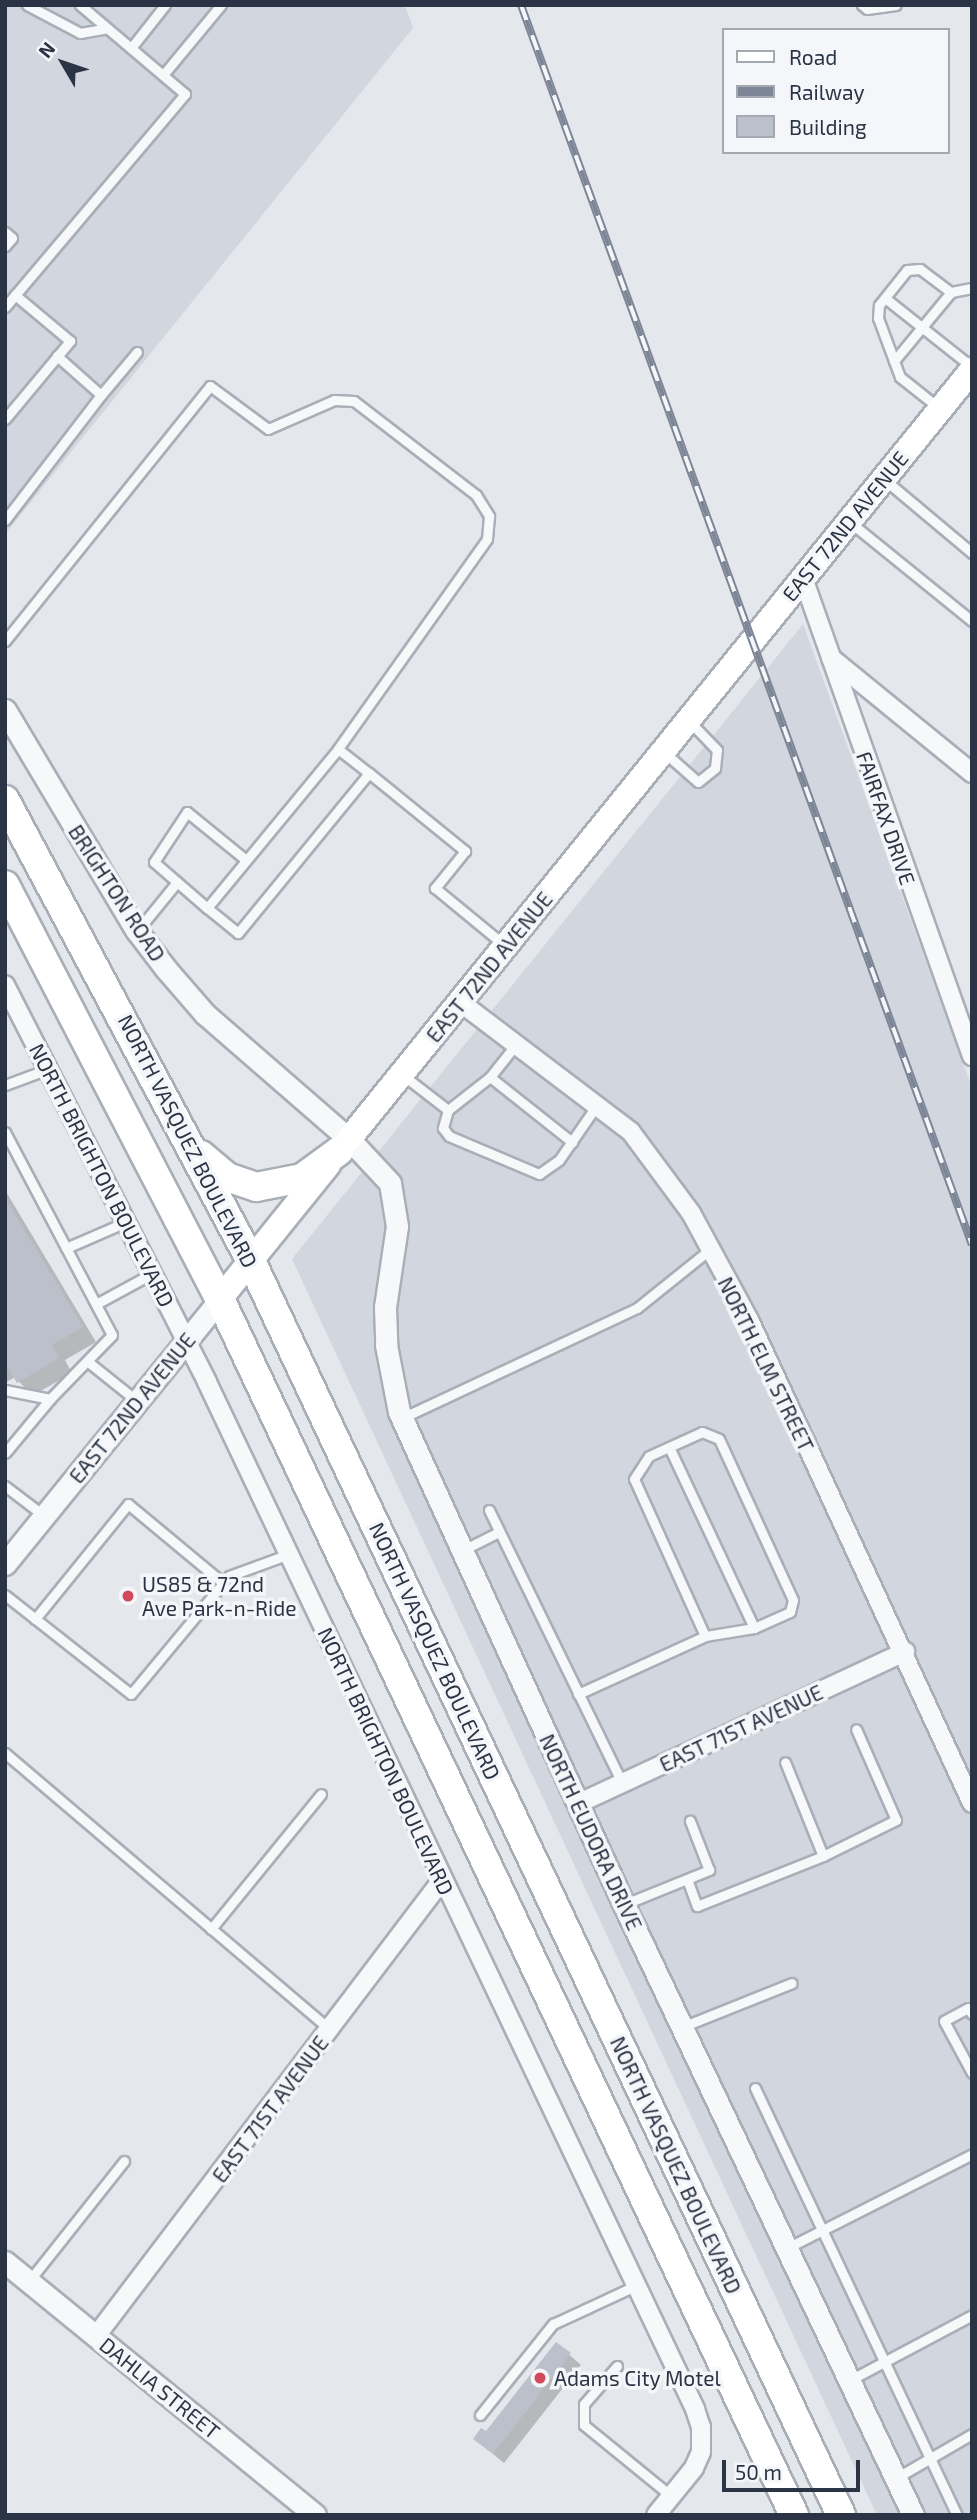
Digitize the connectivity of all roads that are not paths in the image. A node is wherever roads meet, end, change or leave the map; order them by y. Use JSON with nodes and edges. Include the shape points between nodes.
{"nodes":[{"id":1,"x":27,"y":5,"type":"edge"},
{"id":2,"x":80,"y":5,"type":"edge"},
{"id":3,"x":165,"y":5,"type":"edge"},
{"id":4,"x":221,"y":5,"type":"edge"},
{"id":5,"x":862,"y":5,"type":"edge"},
{"id":6,"x":896,"y":5,"type":"edge"},
{"id":7,"x":107,"y":28,"type":"junction"},
{"id":8,"x":131,"y":48,"type":"junction"},
{"id":9,"x":163,"y":75,"type":"junction"},
{"id":10,"x":5,"y":232,"type":"edge"},
{"id":11,"x":5,"y":246,"type":"edge"},
{"id":12,"x":972,"y":288,"type":"edge"},
{"id":13,"x":951,"y":292,"type":"junction"},
{"id":14,"x":15,"y":295,"type":"junction"},
{"id":15,"x":885,"y":298,"type":"junction"},
{"id":16,"x":5,"y":307,"type":"edge"},
{"id":17,"x":922,"y":327,"type":"junction"},
{"id":18,"x":137,"y":352,"type":"dead end"},
{"id":19,"x":57,"y":356,"type":"junction"},
{"id":20,"x":894,"y":361,"type":"junction"},
{"id":21,"x":972,"y":369,"type":"edge"},
{"id":22,"x":101,"y":395,"type":"junction"},
{"id":23,"x":940,"y":409,"type":"junction"},
{"id":24,"x":5,"y":419,"type":"edge"},
{"id":25,"x":884,"y":479,"type":"junction"},
{"id":26,"x":5,"y":520,"type":"edge"},
{"id":27,"x":849,"y":521,"type":"junction"},
{"id":28,"x":972,"y":553,"type":"edge"},
{"id":29,"x":803,"y":578,"type":"junction"},
{"id":30,"x":972,"y":621,"type":"edge"},
{"id":31,"x":5,"y":641,"type":"edge"},
{"id":32,"x":831,"y":658,"type":"junction"},
{"id":33,"x":5,"y":710,"type":"edge"},
{"id":34,"x":688,"y":720,"type":"junction"},
{"id":35,"x":338,"y":749,"type":"junction"},
{"id":36,"x":663,"y":751,"type":"junction"},
{"id":37,"x":369,"y":772,"type":"junction"},
{"id":38,"x":972,"y":773,"type":"edge"},
{"id":39,"x":5,"y":800,"type":"edge"},
{"id":40,"x":246,"y":860,"type":"junction"},
{"id":41,"x":177,"y":882,"type":"junction"},
{"id":42,"x":5,"y":885,"type":"edge"},
{"id":43,"x":207,"y":908,"type":"junction"},
{"id":44,"x":137,"y":931,"type":"junction"},
{"id":45,"x":505,"y":946,"type":"junction"},
{"id":46,"x":5,"y":985,"type":"edge"},
{"id":47,"x":460,"y":1002,"type":"junction"},
{"id":48,"x":517,"y":1043,"type":"junction"},
{"id":49,"x":972,"y":1056,"type":"edge"},
{"id":50,"x":48,"y":1069,"type":"junction"},
{"id":51,"x":402,"y":1075,"type":"junction"},
{"id":52,"x":490,"y":1077,"type":"junction"},
{"id":53,"x":5,"y":1085,"type":"edge"},
{"id":54,"x":597,"y":1105,"type":"junction"},
{"id":55,"x":448,"y":1110,"type":"junction"},
{"id":56,"x":5,"y":1132,"type":"edge"},
{"id":57,"x":572,"y":1142,"type":"junction"},
{"id":58,"x":344,"y":1145,"type":"junction"},
{"id":59,"x":193,"y":1147,"type":"junction"},
{"id":60,"x":126,"y":1222,"type":"junction"},
{"id":61,"x":66,"y":1248,"type":"junction"},
{"id":62,"x":708,"y":1251,"type":"junction"},
{"id":63,"x":251,"y":1261,"type":"junction"},
{"id":64,"x":153,"y":1273,"type":"junction"},
{"id":65,"x":220,"y":1299,"type":"junction"},
{"id":66,"x":96,"y":1304,"type":"junction"},
{"id":67,"x":187,"y":1340,"type":"junction"},
{"id":68,"x":87,"y":1361,"type":"junction"},
{"id":69,"x":5,"y":1390,"type":"edge"},
{"id":70,"x":50,"y":1399,"type":"junction"},
{"id":71,"x":137,"y":1401,"type":"junction"},
{"id":72,"x":402,"y":1418,"type":"junction"},
{"id":73,"x":668,"y":1447,"type":"junction"},
{"id":74,"x":5,"y":1453,"type":"edge"},
{"id":75,"x":5,"y":1486,"type":"edge"},
{"id":76,"x":489,"y":1510,"type":"dead end"},
{"id":77,"x":44,"y":1516,"type":"junction"},
{"id":78,"x":499,"y":1532,"type":"junction"},
{"id":79,"x":461,"y":1550,"type":"junction"},
{"id":80,"x":289,"y":1555,"type":"junction"},
{"id":81,"x":5,"y":1564,"type":"edge"},
{"id":82,"x":223,"y":1583,"type":"junction"},
{"id":83,"x":5,"y":1595,"type":"edge"},
{"id":84,"x":35,"y":1619,"type":"junction"},
{"id":85,"x":754,"y":1628,"type":"junction"},
{"id":86,"x":705,"y":1636,"type":"junction"},
{"id":87,"x":905,"y":1652,"type":"junction"},
{"id":88,"x":578,"y":1694,"type":"junction"},
{"id":89,"x":856,"y":1729,"type":"dead end"},
{"id":90,"x":5,"y":1753,"type":"edge"},
{"id":91,"x":785,"y":1762,"type":"dead end"},
{"id":92,"x":622,"y":1783,"type":"junction"},
{"id":93,"x":321,"y":1794,"type":"dead end"},
{"id":94,"x":972,"y":1803,"type":"edge"},
{"id":95,"x":577,"y":1804,"type":"junction"},
{"id":96,"x":690,"y":1821,"type":"dead end"},
{"id":97,"x":822,"y":1856,"type":"junction"},
{"id":98,"x":687,"y":1879,"type":"junction"},
{"id":99,"x":442,"y":1880,"type":"junction"},
{"id":100,"x":624,"y":1905,"type":"junction"},
{"id":101,"x":211,"y":1929,"type":"junction"},
{"id":102,"x":792,"y":1983,"type":"dead end"},
{"id":103,"x":972,"y":2014,"type":"edge"},
{"id":104,"x":682,"y":2028,"type":"junction"},
{"id":105,"x":330,"y":2030,"type":"junction"},
{"id":106,"x":972,"y":2073,"type":"edge"},
{"id":107,"x":755,"y":2088,"type":"dead end"},
{"id":108,"x":972,"y":2154,"type":"edge"},
{"id":109,"x":124,"y":2161,"type":"dead end"},
{"id":110,"x":821,"y":2231,"type":"junction"},
{"id":111,"x":787,"y":2248,"type":"junction"},
{"id":112,"x":5,"y":2262,"type":"edge"},
{"id":113,"x":29,"y":2281,"type":"junction"},
{"id":114,"x":636,"y":2285,"type":"junction"},
{"id":115,"x":972,"y":2315,"type":"edge"},
{"id":116,"x":96,"y":2336,"type":"junction"},
{"id":117,"x":882,"y":2364,"type":"junction"},
{"id":118,"x":617,"y":2366,"type":"dead end"},
{"id":119,"x":850,"y":2380,"type":"junction"},
{"id":120,"x":480,"y":2415,"type":"dead end"},
{"id":121,"x":972,"y":2434,"type":"edge"},
{"id":122,"x":931,"y":2459,"type":"junction"},
{"id":123,"x":896,"y":2479,"type":"junction"},
{"id":124,"x":671,"y":2496,"type":"junction"},
{"id":125,"x":315,"y":2515,"type":"edge"},
{"id":126,"x":656,"y":2515,"type":"edge"},
{"id":127,"x":794,"y":2515,"type":"edge"},
{"id":128,"x":841,"y":2515,"type":"edge"},
{"id":129,"x":913,"y":2515,"type":"edge"},
{"id":130,"x":957,"y":2515,"type":"edge"}],
"edges":[{"from":1,"to":7,"type":"lane","via":[[80,33]]},
{"from":2,"to":7,"type":"lane"},
{"from":3,"to":8,"type":"lane"},
{"from":4,"to":9,"type":"lane"},
{"from":5,"to":6,"type":"lane"},
{"from":7,"to":8,"type":"lane"},
{"from":8,"to":9,"type":"lane"},
{"from":9,"to":14,"type":"lane","via":[[185,94]]},
{"from":10,"to":11,"type":"lane","via":[[12,238]]},
{"from":12,"to":13,"type":"lane"},
{"from":13,"to":15,"type":"lane","via":[[920,268],[907,270]]},
{"from":13,"to":17,"type":"lane"},
{"from":14,"to":16,"type":"lane"},
{"from":14,"to":19,"type":"lane","via":[[70,341]]},
{"from":15,"to":17,"type":"lane"},
{"from":15,"to":20,"type":"lane","via":[[879,304],[878,318]]},
{"from":17,"to":20,"type":"lane"},
{"from":17,"to":21,"type":"lane"},
{"from":18,"to":22,"type":"lane"},
{"from":19,"to":22,"type":"lane"},
{"from":19,"to":24,"type":"lane"},
{"from":20,"to":23,"type":"lane","via":[[900,377]]},
{"from":21,"to":23,"type":"main road","name":"EAST 72ND AVENUE"},
{"from":22,"to":26,"type":"lane"},
{"from":23,"to":25,"type":"main road","name":"EAST 72ND AVENUE"},
{"from":25,"to":27,"type":"main road","name":"EAST 72ND AVENUE"},
{"from":25,"to":28,"type":"lane"},
{"from":27,"to":29,"type":"main road","name":"EAST 72ND AVENUE"},
{"from":27,"to":30,"type":"lane"},
{"from":29,"to":32,"type":"street","name":"FAIRFAX DRIVE"},
{"from":29,"to":34,"type":"main road","name":"EAST 72ND AVENUE"},
{"from":31,"to":35,"type":"lane","via":[[210,386],[268,429],[334,400],[354,401],[476,495],[489,516],[487,539]]},
{"from":32,"to":38,"type":"street"},
{"from":32,"to":49,"type":"street","name":"FAIRFAX DRIVE"},
{"from":33,"to":44,"type":"street","name":"BRIGHTON ROAD"},
{"from":34,"to":36,"type":"main road","name":"EAST 72ND AVENUE"},
{"from":34,"to":36,"type":"lane","via":[[717,750],[715,768],[698,782]]},
{"from":35,"to":37,"type":"lane"},
{"from":35,"to":40,"type":"lane"},
{"from":36,"to":45,"type":"main road","name":"EAST 72ND AVENUE"},
{"from":37,"to":43,"type":"lane","via":[[237,933]]},
{"from":37,"to":45,"type":"lane","via":[[465,851],[435,888]]},
{"from":39,"to":59,"type":"highway","name":"NORTH VASQUEZ BOULEVARD"},
{"from":40,"to":41,"type":"lane","via":[[187,813],[154,862]]},
{"from":40,"to":43,"type":"lane"},
{"from":41,"to":43,"type":"lane"},
{"from":41,"to":44,"type":"lane"},
{"from":42,"to":65,"type":"highway","name":"NORTH VASQUEZ BOULEVARD"},
{"from":44,"to":58,"type":"street","name":"BRIGHTON ROAD","via":[[205,1014]]},
{"from":45,"to":47,"type":"main road","name":"EAST 72ND AVENUE"},
{"from":46,"to":50,"type":"street","name":"NORTH BRIGHTON BOULEVARD"},
{"from":47,"to":48,"type":"street","name":"NORTH ELM STREET"},
{"from":47,"to":51,"type":"main road","name":"EAST 72ND AVENUE"},
{"from":48,"to":52,"type":"lane"},
{"from":48,"to":54,"type":"street","name":"NORTH ELM STREET"},
{"from":50,"to":53,"type":"lane"},
{"from":50,"to":60,"type":"street","name":"NORTH BRIGHTON BOULEVARD"},
{"from":51,"to":55,"type":"lane"},
{"from":51,"to":58,"type":"main road","name":"EAST 72ND AVENUE"},
{"from":52,"to":55,"type":"lane"},
{"from":52,"to":57,"type":"lane"},
{"from":54,"to":57,"type":"lane"},
{"from":54,"to":62,"type":"street","name":"NORTH ELM STREET","via":[[631,1132],[661,1170],[691,1213]]},
{"from":55,"to":57,"type":"lane","via":[[443,1128],[449,1136],[539,1174],[559,1160]]},
{"from":56,"to":61,"type":"lane"},
{"from":58,"to":59,"type":"highway","via":[[302,1178],[256,1187],[227,1177]]},
{"from":58,"to":63,"type":"main road","name":"EAST 72ND AVENUE"},
{"from":58,"to":72,"type":"street","name":"NORTH EUDORA DRIVE","via":[[380,1167],[394,1192],[397,1226],[386,1298],[386,1345]]},
{"from":59,"to":63,"type":"highway","name":"NORTH VASQUEZ BOULEVARD"},
{"from":60,"to":61,"type":"lane"},
{"from":60,"to":64,"type":"street","name":"NORTH BRIGHTON BOULEVARD"},
{"from":61,"to":66,"type":"lane"},
{"from":62,"to":72,"type":"lane","via":[[637,1308]]},
{"from":62,"to":87,"type":"street","name":"NORTH ELM STREET","via":[[749,1320]]},
{"from":63,"to":65,"type":"main road","name":"EAST 72ND AVENUE"},
{"from":63,"to":128,"type":"highway","name":"NORTH VASQUEZ BOULEVARD"},
{"from":64,"to":66,"type":"lane"},
{"from":64,"to":67,"type":"street","name":"NORTH BRIGHTON BOULEVARD"},
{"from":65,"to":67,"type":"street","name":"EAST 72ND AVENUE"},
{"from":65,"to":127,"type":"highway","name":"NORTH VASQUEZ BOULEVARD"},
{"from":66,"to":68,"type":"lane","via":[[112,1335]]},
{"from":67,"to":71,"type":"street","name":"EAST 72ND AVENUE"},
{"from":67,"to":80,"type":"street","name":"NORTH BRIGHTON BOULEVARD"},
{"from":68,"to":70,"type":"lane"},
{"from":68,"to":71,"type":"lane"},
{"from":69,"to":70,"type":"lane"},
{"from":70,"to":74,"type":"lane"},
{"from":71,"to":77,"type":"street","name":"EAST 72ND AVENUE"},
{"from":72,"to":79,"type":"street","name":"NORTH EUDORA DRIVE"},
{"from":73,"to":85,"type":"lane"},
{"from":73,"to":85,"type":"lane","via":[[702,1432],[719,1439],[793,1600],[790,1612]]},
{"from":73,"to":86,"type":"lane","via":[[649,1456],[635,1479]]},
{"from":75,"to":77,"type":"lane"},
{"from":76,"to":78,"type":"lane"},
{"from":77,"to":81,"type":"street","name":"EAST 72ND AVENUE"},
{"from":78,"to":79,"type":"lane"},
{"from":78,"to":88,"type":"lane"},
{"from":79,"to":95,"type":"street","name":"NORTH EUDORA DRIVE"},
{"from":80,"to":82,"type":"lane","via":[[229,1576]]},
{"from":80,"to":99,"type":"street","name":"NORTH BRIGHTON BOULEVARD"},
{"from":82,"to":84,"type":"lane","via":[[131,1694]]},
{"from":82,"to":84,"type":"lane","via":[[128,1504]]},
{"from":83,"to":84,"type":"lane"},
{"from":85,"to":86,"type":"lane"},
{"from":86,"to":88,"type":"lane"},
{"from":87,"to":92,"type":"street","name":"EAST 71ST AVENUE"},
{"from":87,"to":94,"type":"street","name":"NORTH ELM STREET"},
{"from":88,"to":92,"type":"lane"},
{"from":89,"to":97,"type":"lane","via":[[896,1820]]},
{"from":90,"to":101,"type":"lane"},
{"from":91,"to":97,"type":"lane"},
{"from":92,"to":95,"type":"street","name":"EAST 71ST AVENUE"},
{"from":93,"to":101,"type":"lane"},
{"from":95,"to":100,"type":"street","name":"NORTH EUDORA DRIVE"},
{"from":96,"to":98,"type":"lane","via":[[709,1870]]},
{"from":97,"to":98,"type":"lane","via":[[697,1906]]},
{"from":98,"to":100,"type":"lane"},
{"from":99,"to":105,"type":"street","name":"EAST 71ST AVENUE"},
{"from":99,"to":114,"type":"street","name":"NORTH BRIGHTON BOULEVARD"},
{"from":100,"to":104,"type":"street","name":"NORTH EUDORA DRIVE"},
{"from":101,"to":105,"type":"lane"},
{"from":102,"to":104,"type":"lane"},
{"from":103,"to":106,"type":"lane","via":[[968,2008],[944,2021]]},
{"from":104,"to":111,"type":"street","name":"NORTH EUDORA DRIVE"},
{"from":105,"to":116,"type":"street","name":"EAST 71ST AVENUE"},
{"from":107,"to":110,"type":"lane"},
{"from":108,"to":110,"type":"lane"},
{"from":109,"to":113,"type":"lane"},
{"from":110,"to":111,"type":"lane"},
{"from":110,"to":117,"type":"lane"},
{"from":111,"to":119,"type":"street","name":"NORTH EUDORA DRIVE"},
{"from":112,"to":113,"type":"street","name":"DAHLIA STREET"},
{"from":113,"to":116,"type":"street","name":"DAHLIA STREET"},
{"from":114,"to":120,"type":"lane","via":[[553,2324]]},
{"from":114,"to":124,"type":"street","name":"NORTH BRIGHTON BOULEVARD","via":[[701,2427],[701,2452]]},
{"from":115,"to":117,"type":"lane","via":[[934,2331]]},
{"from":116,"to":125,"type":"street","name":"DAHLIA STREET"},
{"from":117,"to":119,"type":"lane"},
{"from":117,"to":122,"type":"lane"},
{"from":118,"to":124,"type":"lane","via":[[584,2404],[584,2425]]},
{"from":119,"to":123,"type":"street","name":"NORTH EUDORA DRIVE"},
{"from":121,"to":122,"type":"lane"},
{"from":122,"to":123,"type":"lane"},
{"from":122,"to":130,"type":"lane"},
{"from":123,"to":129,"type":"street","name":"NORTH EUDORA DRIVE"},
{"from":124,"to":126,"type":"street"}]}
